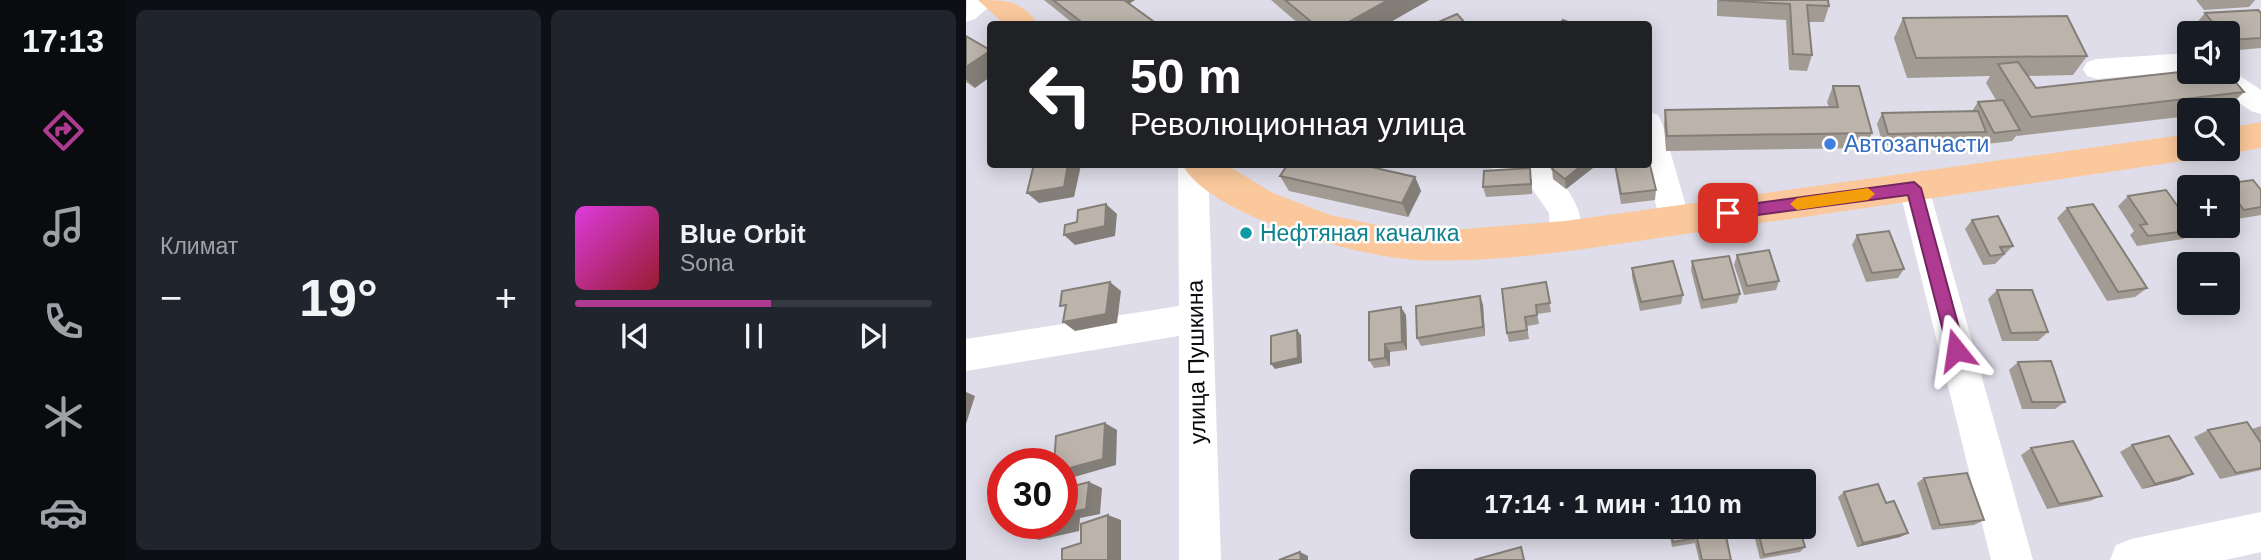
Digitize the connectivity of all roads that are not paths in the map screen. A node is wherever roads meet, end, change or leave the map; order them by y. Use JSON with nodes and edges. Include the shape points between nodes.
{"nodes":[{"id":1,"x":984,"y":0,"type":"edge"},
{"id":2,"x":993,"y":0,"type":"edge"},
{"id":3,"x":966,"y":13,"type":"edge"},
{"id":4,"x":1019,"y":21,"type":"edge"},
{"id":5,"x":2177,"y":63,"type":"edge"},
{"id":6,"x":2097,"y":69,"type":"dead end"},
{"id":7,"x":2232,"y":84,"type":"edge"},
{"id":8,"x":2261,"y":104,"type":"edge"},
{"id":9,"x":2261,"y":135,"type":"edge"},
{"id":10,"x":1652,"y":137,"type":"edge"},
{"id":11,"x":2240,"y":139,"type":"edge"},
{"id":12,"x":2177,"y":148,"type":"edge"},
{"id":13,"x":1193,"y":168,"type":"edge"},
{"id":14,"x":1204,"y":168,"type":"edge"},
{"id":15,"x":1526,"y":168,"type":"edge"},
{"id":16,"x":1914,"y":188,"type":"junction"},
{"id":17,"x":1675,"y":220,"type":"junction"},
{"id":18,"x":1566,"y":235,"type":"junction"},
{"id":19,"x":1196,"y":318,"type":"junction"},
{"id":20,"x":966,"y":355,"type":"edge"},
{"id":21,"x":2261,"y":532,"type":"edge"},
{"id":22,"x":1200,"y":560,"type":"edge"},
{"id":23,"x":2012,"y":560,"type":"edge"},
{"id":24,"x":2131,"y":560,"type":"edge"}],
"edges":[{"from":1,"to":3,"type":"street"},
{"from":2,"to":4,"type":"main road"},
{"from":5,"to":6,"type":"street"},
{"from":7,"to":8,"type":"street"},
{"from":9,"to":11,"type":"main road"},
{"from":10,"to":17,"type":"street"},
{"from":12,"to":16,"type":"main road"},
{"from":13,"to":19,"type":"street","name":"улица Пушкина"},
{"from":14,"to":18,"type":"main road","via":[[1283,215],[1377,240],[1442,244]]},
{"from":15,"to":18,"type":"street","via":[[1536,170],[1564,211]]},
{"from":16,"to":17,"type":"main road"},
{"from":16,"to":23,"type":"street"},
{"from":17,"to":18,"type":"main road"},
{"from":19,"to":20,"type":"street"},
{"from":19,"to":22,"type":"street","name":"улица Пушкина"},
{"from":21,"to":24,"type":"street"}]}
